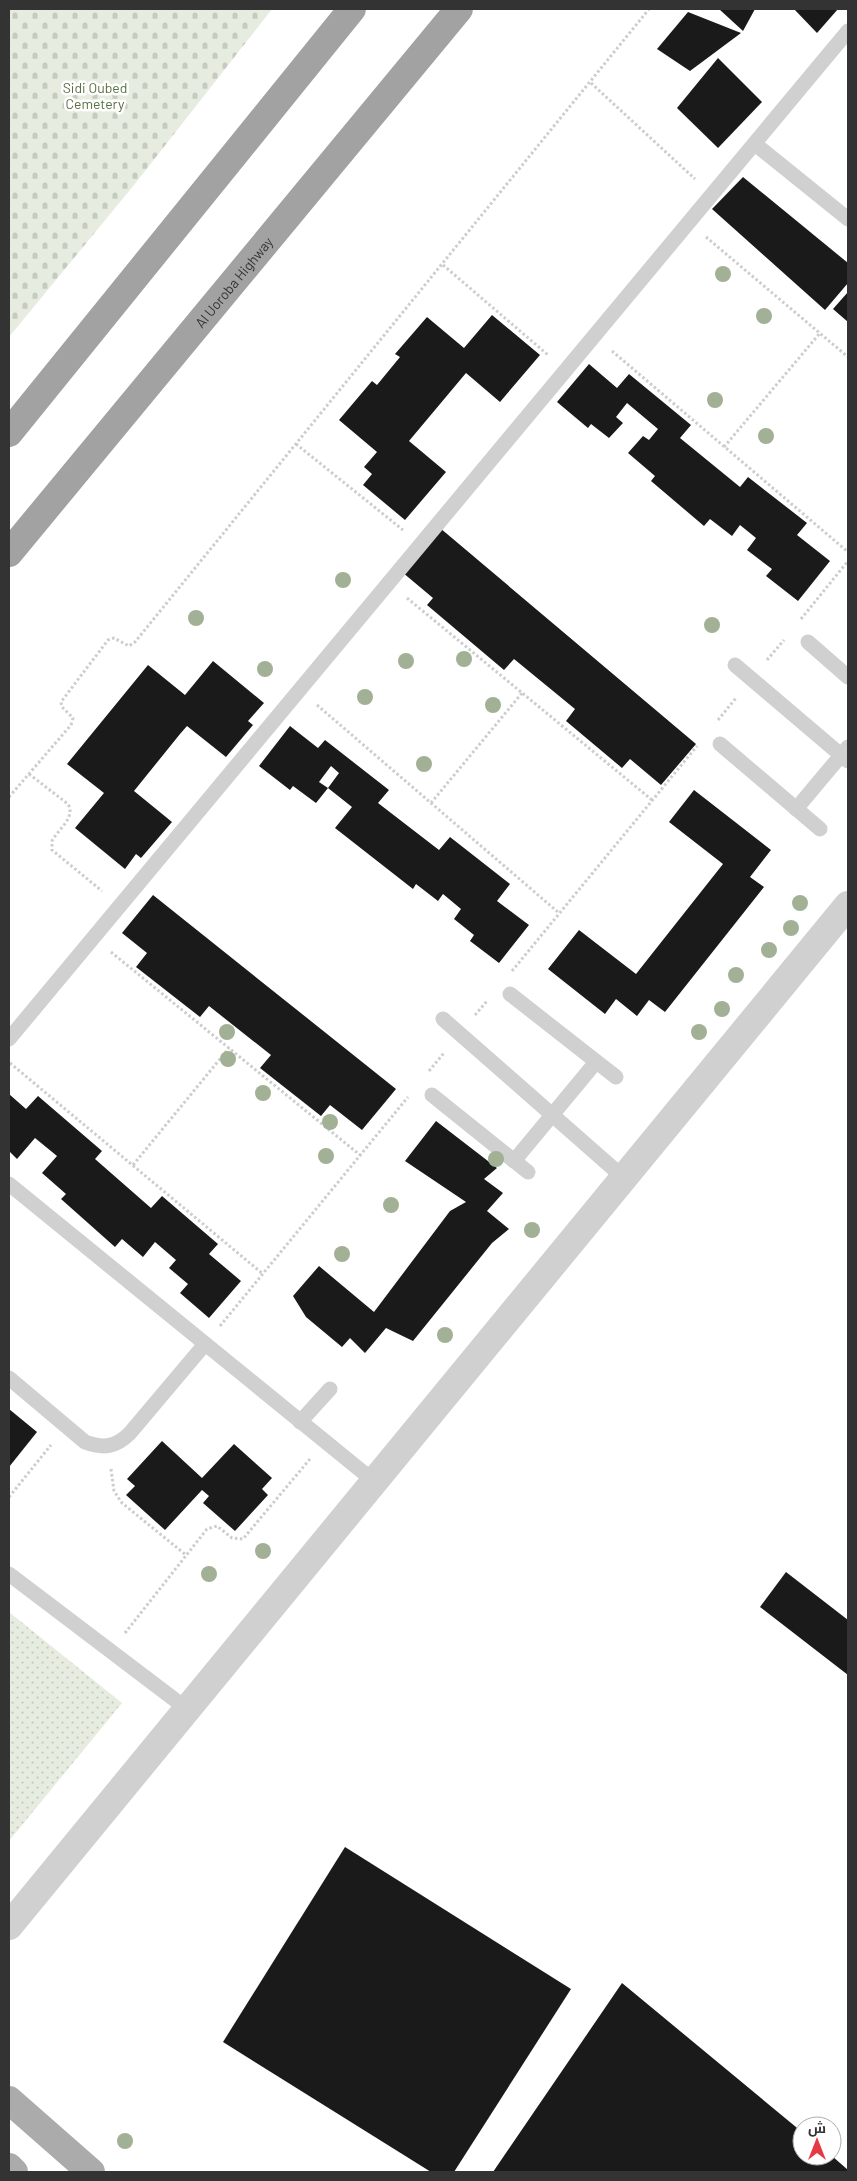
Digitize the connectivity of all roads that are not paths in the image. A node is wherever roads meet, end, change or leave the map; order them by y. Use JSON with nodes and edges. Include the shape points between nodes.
{"nodes":[{"id":1,"x":352,"y":9,"type":"edge"},
{"id":2,"x":459,"y":9,"type":"edge"},
{"id":3,"x":847,"y":36,"type":"edge"},
{"id":4,"x":755,"y":144,"type":"junction"},
{"id":5,"x":848,"y":220,"type":"edge"},
{"id":6,"x":9,"y":433,"type":"edge"},
{"id":7,"x":9,"y":553,"type":"edge"},
{"id":8,"x":808,"y":642,"type":"dead end"},
{"id":9,"x":735,"y":665,"type":"dead end"},
{"id":10,"x":848,"y":678,"type":"edge"},
{"id":11,"x":720,"y":744,"type":"dead end"},
{"id":12,"x":846,"y":754,"type":"edge"},
{"id":13,"x":796,"y":809,"type":"junction"},
{"id":14,"x":820,"y":829,"type":"dead end"},
{"id":15,"x":848,"y":905,"type":"edge"},
{"id":16,"x":510,"y":994,"type":"dead end"},
{"id":17,"x":443,"y":1019,"type":"dead end"},
{"id":18,"x":9,"y":1039,"type":"edge"},
{"id":19,"x":596,"y":1062,"type":"junction"},
{"id":20,"x":616,"y":1078,"type":"dead end"},
{"id":21,"x":432,"y":1096,"type":"dead end"},
{"id":22,"x":552,"y":1115,"type":"junction"},
{"id":23,"x":514,"y":1161,"type":"junction"},
{"id":24,"x":528,"y":1172,"type":"dead end"},
{"id":25,"x":624,"y":1178,"type":"junction"},
{"id":26,"x":9,"y":1184,"type":"edge"},
{"id":27,"x":205,"y":1344,"type":"junction"},
{"id":28,"x":9,"y":1378,"type":"edge"},
{"id":29,"x":330,"y":1389,"type":"dead end"},
{"id":30,"x":300,"y":1422,"type":"junction"},
{"id":31,"x":375,"y":1482,"type":"junction"},
{"id":32,"x":9,"y":1574,"type":"edge"},
{"id":33,"x":187,"y":1709,"type":"junction"},
{"id":34,"x":9,"y":1926,"type":"edge"},
{"id":35,"x":9,"y":2100,"type":"edge"},
{"id":36,"x":9,"y":2167,"type":"edge"},
{"id":37,"x":14,"y":2172,"type":"edge"},
{"id":38,"x":91,"y":2172,"type":"edge"}],
"edges":[{"from":1,"to":6,"type":"highway"},
{"from":2,"to":7,"type":"highway","name":"Al Uoroba Highway"},
{"from":3,"to":4,"type":"lane"},
{"from":4,"to":5,"type":"lane"},
{"from":4,"to":18,"type":"lane"},
{"from":8,"to":10,"type":"lane"},
{"from":9,"to":12,"type":"lane"},
{"from":11,"to":13,"type":"lane"},
{"from":12,"to":13,"type":"lane"},
{"from":13,"to":14,"type":"lane"},
{"from":15,"to":25,"type":"street"},
{"from":16,"to":19,"type":"lane"},
{"from":17,"to":22,"type":"lane"},
{"from":19,"to":20,"type":"lane"},
{"from":19,"to":22,"type":"lane"},
{"from":21,"to":23,"type":"lane"},
{"from":22,"to":23,"type":"lane"},
{"from":22,"to":25,"type":"lane"},
{"from":23,"to":24,"type":"lane"},
{"from":25,"to":31,"type":"street"},
{"from":26,"to":27,"type":"lane"},
{"from":27,"to":28,"type":"lane","via":[[130,1433],[121,1442],[110,1446],[85,1442]]},
{"from":27,"to":30,"type":"lane"},
{"from":29,"to":30,"type":"lane"},
{"from":30,"to":31,"type":"lane"},
{"from":31,"to":33,"type":"street"},
{"from":32,"to":33,"type":"lane"},
{"from":33,"to":34,"type":"street"},
{"from":35,"to":38,"type":"main road"},
{"from":36,"to":37,"type":"main road"}]}
